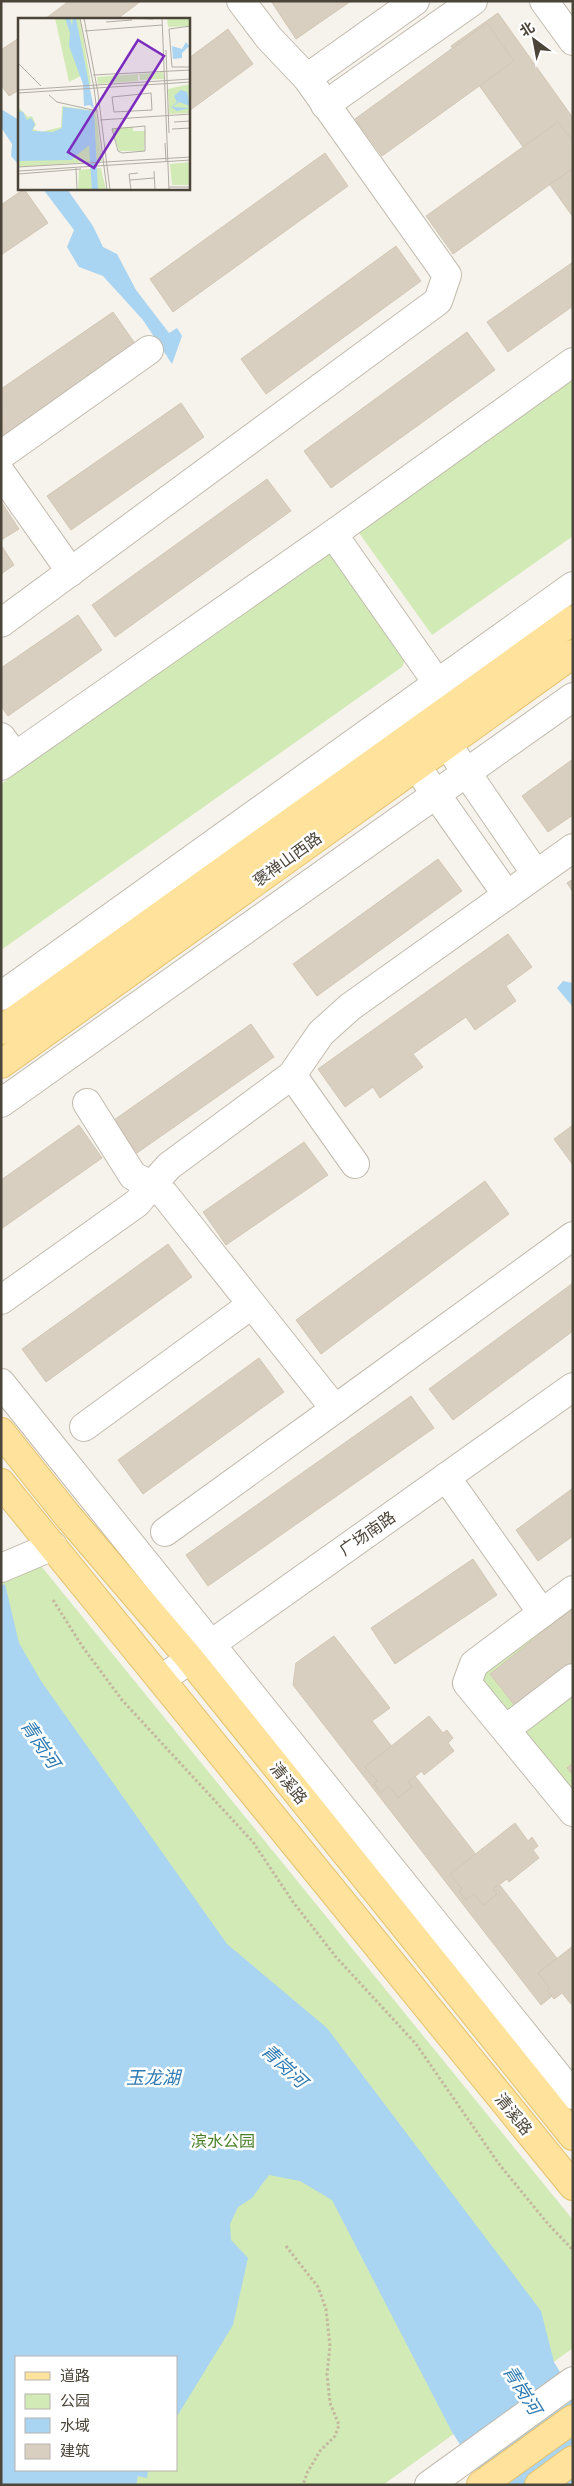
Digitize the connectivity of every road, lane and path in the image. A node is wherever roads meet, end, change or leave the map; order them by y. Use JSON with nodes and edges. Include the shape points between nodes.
{"nodes":[{"id":1,"x":240,"y":1,"type":"edge"},
{"id":2,"x":415,"y":1,"type":"edge"},
{"id":3,"x":473,"y":1,"type":"edge"},
{"id":4,"x":544,"y":1,"type":"edge"},
{"id":5,"x":573,"y":41,"type":"edge"},
{"id":6,"x":307,"y":78,"type":"junction"},
{"id":7,"x":325,"y":105,"type":"junction"},
{"id":8,"x":148,"y":350,"type":"dead end"},
{"id":9,"x":573,"y":362,"type":"edge"},
{"id":10,"x":1,"y":455,"type":"edge"},
{"id":11,"x":1,"y":473,"type":"edge"},
{"id":12,"x":332,"y":534,"type":"junction"},
{"id":13,"x":71,"y":572,"type":"junction"},
{"id":14,"x":573,"y":586,"type":"edge"},
{"id":15,"x":573,"y":620,"type":"edge"},
{"id":16,"x":1,"y":623,"type":"edge"},
{"id":17,"x":573,"y":654,"type":"edge"},
{"id":18,"x":438,"y":684,"type":"junction"},
{"id":19,"x":573,"y":697,"type":"edge"},
{"id":20,"x":447,"y":744,"type":"junction"},
{"id":21,"x":6,"y":753,"type":"edge"},
{"id":22,"x":416,"y":766,"type":"junction"},
{"id":23,"x":467,"y":774,"type":"junction"},
{"id":24,"x":437,"y":796,"type":"junction"},
{"id":25,"x":573,"y":848,"type":"edge"},
{"id":26,"x":536,"y":874,"type":"junction"},
{"id":27,"x":507,"y":895,"type":"junction"},
{"id":28,"x":1,"y":996,"type":"edge"},
{"id":29,"x":1,"y":1030,"type":"edge"},
{"id":30,"x":1,"y":1064,"type":"edge"},
{"id":31,"x":292,"y":1075,"type":"junction"},
{"id":32,"x":1,"y":1103,"type":"edge"},
{"id":33,"x":87,"y":1103,"type":"dead end"},
{"id":34,"x":356,"y":1164,"type":"dead end"},
{"id":35,"x":152,"y":1185,"type":"junction"},
{"id":36,"x":573,"y":1236,"type":"edge"},
{"id":37,"x":1,"y":1300,"type":"edge"},
{"id":38,"x":251,"y":1305,"type":"junction"},
{"id":39,"x":1,"y":1383,"type":"edge"},
{"id":40,"x":573,"y":1387,"type":"edge"},
{"id":41,"x":334,"y":1409,"type":"junction"},
{"id":42,"x":84,"y":1427,"type":"dead end"},
{"id":43,"x":1,"y":1432,"type":"edge"},
{"id":44,"x":446,"y":1477,"type":"junction"},
{"id":45,"x":1,"y":1483,"type":"edge"},
{"id":46,"x":165,"y":1532,"type":"dead end"},
{"id":47,"x":53,"y":1546,"type":"junction"},
{"id":48,"x":1,"y":1568,"type":"edge"},
{"id":49,"x":573,"y":1590,"type":"edge"},
{"id":50,"x":53,"y":1600,"type":"dead end"},
{"id":51,"x":542,"y":1613,"type":"junction"},
{"id":52,"x":212,"y":1644,"type":"junction"},
{"id":53,"x":190,"y":1660,"type":"junction"},
{"id":54,"x":573,"y":1678,"type":"edge"},
{"id":55,"x":162,"y":1679,"type":"junction"},
{"id":56,"x":506,"y":1730,"type":"junction"},
{"id":57,"x":573,"y":1812,"type":"edge"},
{"id":58,"x":573,"y":2095,"type":"edge"},
{"id":59,"x":573,"y":2136,"type":"edge"},
{"id":60,"x":573,"y":2186,"type":"edge"},
{"id":61,"x":286,"y":2246,"type":"dead end"},
{"id":62,"x":573,"y":2250,"type":"edge"},
{"id":63,"x":573,"y":2381,"type":"edge"},
{"id":64,"x":573,"y":2418,"type":"edge"},
{"id":65,"x":573,"y":2460,"type":"edge"},
{"id":66,"x":436,"y":2480,"type":"edge"},
{"id":67,"x":303,"y":2485,"type":"edge"},
{"id":68,"x":480,"y":2485,"type":"edge"},
{"id":69,"x":539,"y":2485,"type":"edge"}],
"edges":[{"from":1,"to":6,"type":"street"},
{"from":2,"to":6,"type":"street"},
{"from":3,"to":7,"type":"street"},
{"from":4,"to":5,"type":"street"},
{"from":6,"to":7,"type":"street"},
{"from":7,"to":13,"type":"street","via":[[447,275],[438,301]]},
{"from":8,"to":10,"type":"street"},
{"from":9,"to":12,"type":"street"},
{"from":11,"to":13,"type":"street"},
{"from":12,"to":18,"type":"street"},
{"from":12,"to":21,"type":"street"},
{"from":13,"to":16,"type":"street"},
{"from":14,"to":18,"type":"street"},
{"from":15,"to":29,"type":"main road","name":"褒禅山西路"},
{"from":17,"to":20,"type":"main road","name":"褒禅山西路"},
{"from":18,"to":28,"type":"street"},
{"from":19,"to":23,"type":"street"},
{"from":20,"to":22,"type":"main road","name":"褒禅山西路"},
{"from":20,"to":23,"type":"street"},
{"from":22,"to":24,"type":"street"},
{"from":22,"to":30,"type":"main road","name":"褒禅山西路"},
{"from":23,"to":24,"type":"street"},
{"from":23,"to":26,"type":"street"},
{"from":24,"to":27,"type":"street"},
{"from":24,"to":32,"type":"street"},
{"from":25,"to":26,"type":"street"},
{"from":26,"to":27,"type":"street"},
{"from":27,"to":31,"type":"street","via":[[350,1007],[321,1033]]},
{"from":31,"to":34,"type":"street"},
{"from":31,"to":35,"type":"street","via":[[169,1166]]},
{"from":33,"to":35,"type":"street","via":[[133,1176]]},
{"from":35,"to":37,"type":"street","via":[[136,1203]]},
{"from":35,"to":38,"type":"street","via":[[166,1194]]},
{"from":36,"to":41,"type":"street"},
{"from":38,"to":41,"type":"street"},
{"from":38,"to":42,"type":"street"},
{"from":39,"to":52,"type":"street"},
{"from":40,"to":44,"type":"street","name":"广场南路"},
{"from":41,"to":46,"type":"street"},
{"from":43,"to":53,"type":"main road","name":"清溪路"},
{"from":44,"to":51,"type":"street"},
{"from":44,"to":52,"type":"street","name":"广场南路"},
{"from":45,"to":47,"type":"main road","name":"清溪路"},
{"from":47,"to":48,"type":"street"},
{"from":47,"to":55,"type":"main road","name":"清溪路"},
{"from":49,"to":51,"type":"street"},
{"from":50,"to":62,"type":"path","via":[[122,1700],[253,1842],[293,1902],[336,1957],[416,2044],[499,2164]]},
{"from":51,"to":56,"type":"street","via":[[474,1664],[467,1682]]},
{"from":52,"to":53,"type":"street","name":"广场南路"},
{"from":52,"to":58,"type":"street"},
{"from":53,"to":55,"type":"street","name":"广场南路"},
{"from":53,"to":59,"type":"main road","name":"清溪路"},
{"from":54,"to":56,"type":"street"},
{"from":55,"to":60,"type":"main road","name":"清溪路"},
{"from":56,"to":57,"type":"street"},
{"from":61,"to":67,"type":"path","via":[[318,2287],[326,2309],[330,2403],[339,2425],[335,2436],[320,2451]]},
{"from":63,"to":66,"type":"street"},
{"from":64,"to":68,"type":"main road"},
{"from":65,"to":69,"type":"main road"}]}
